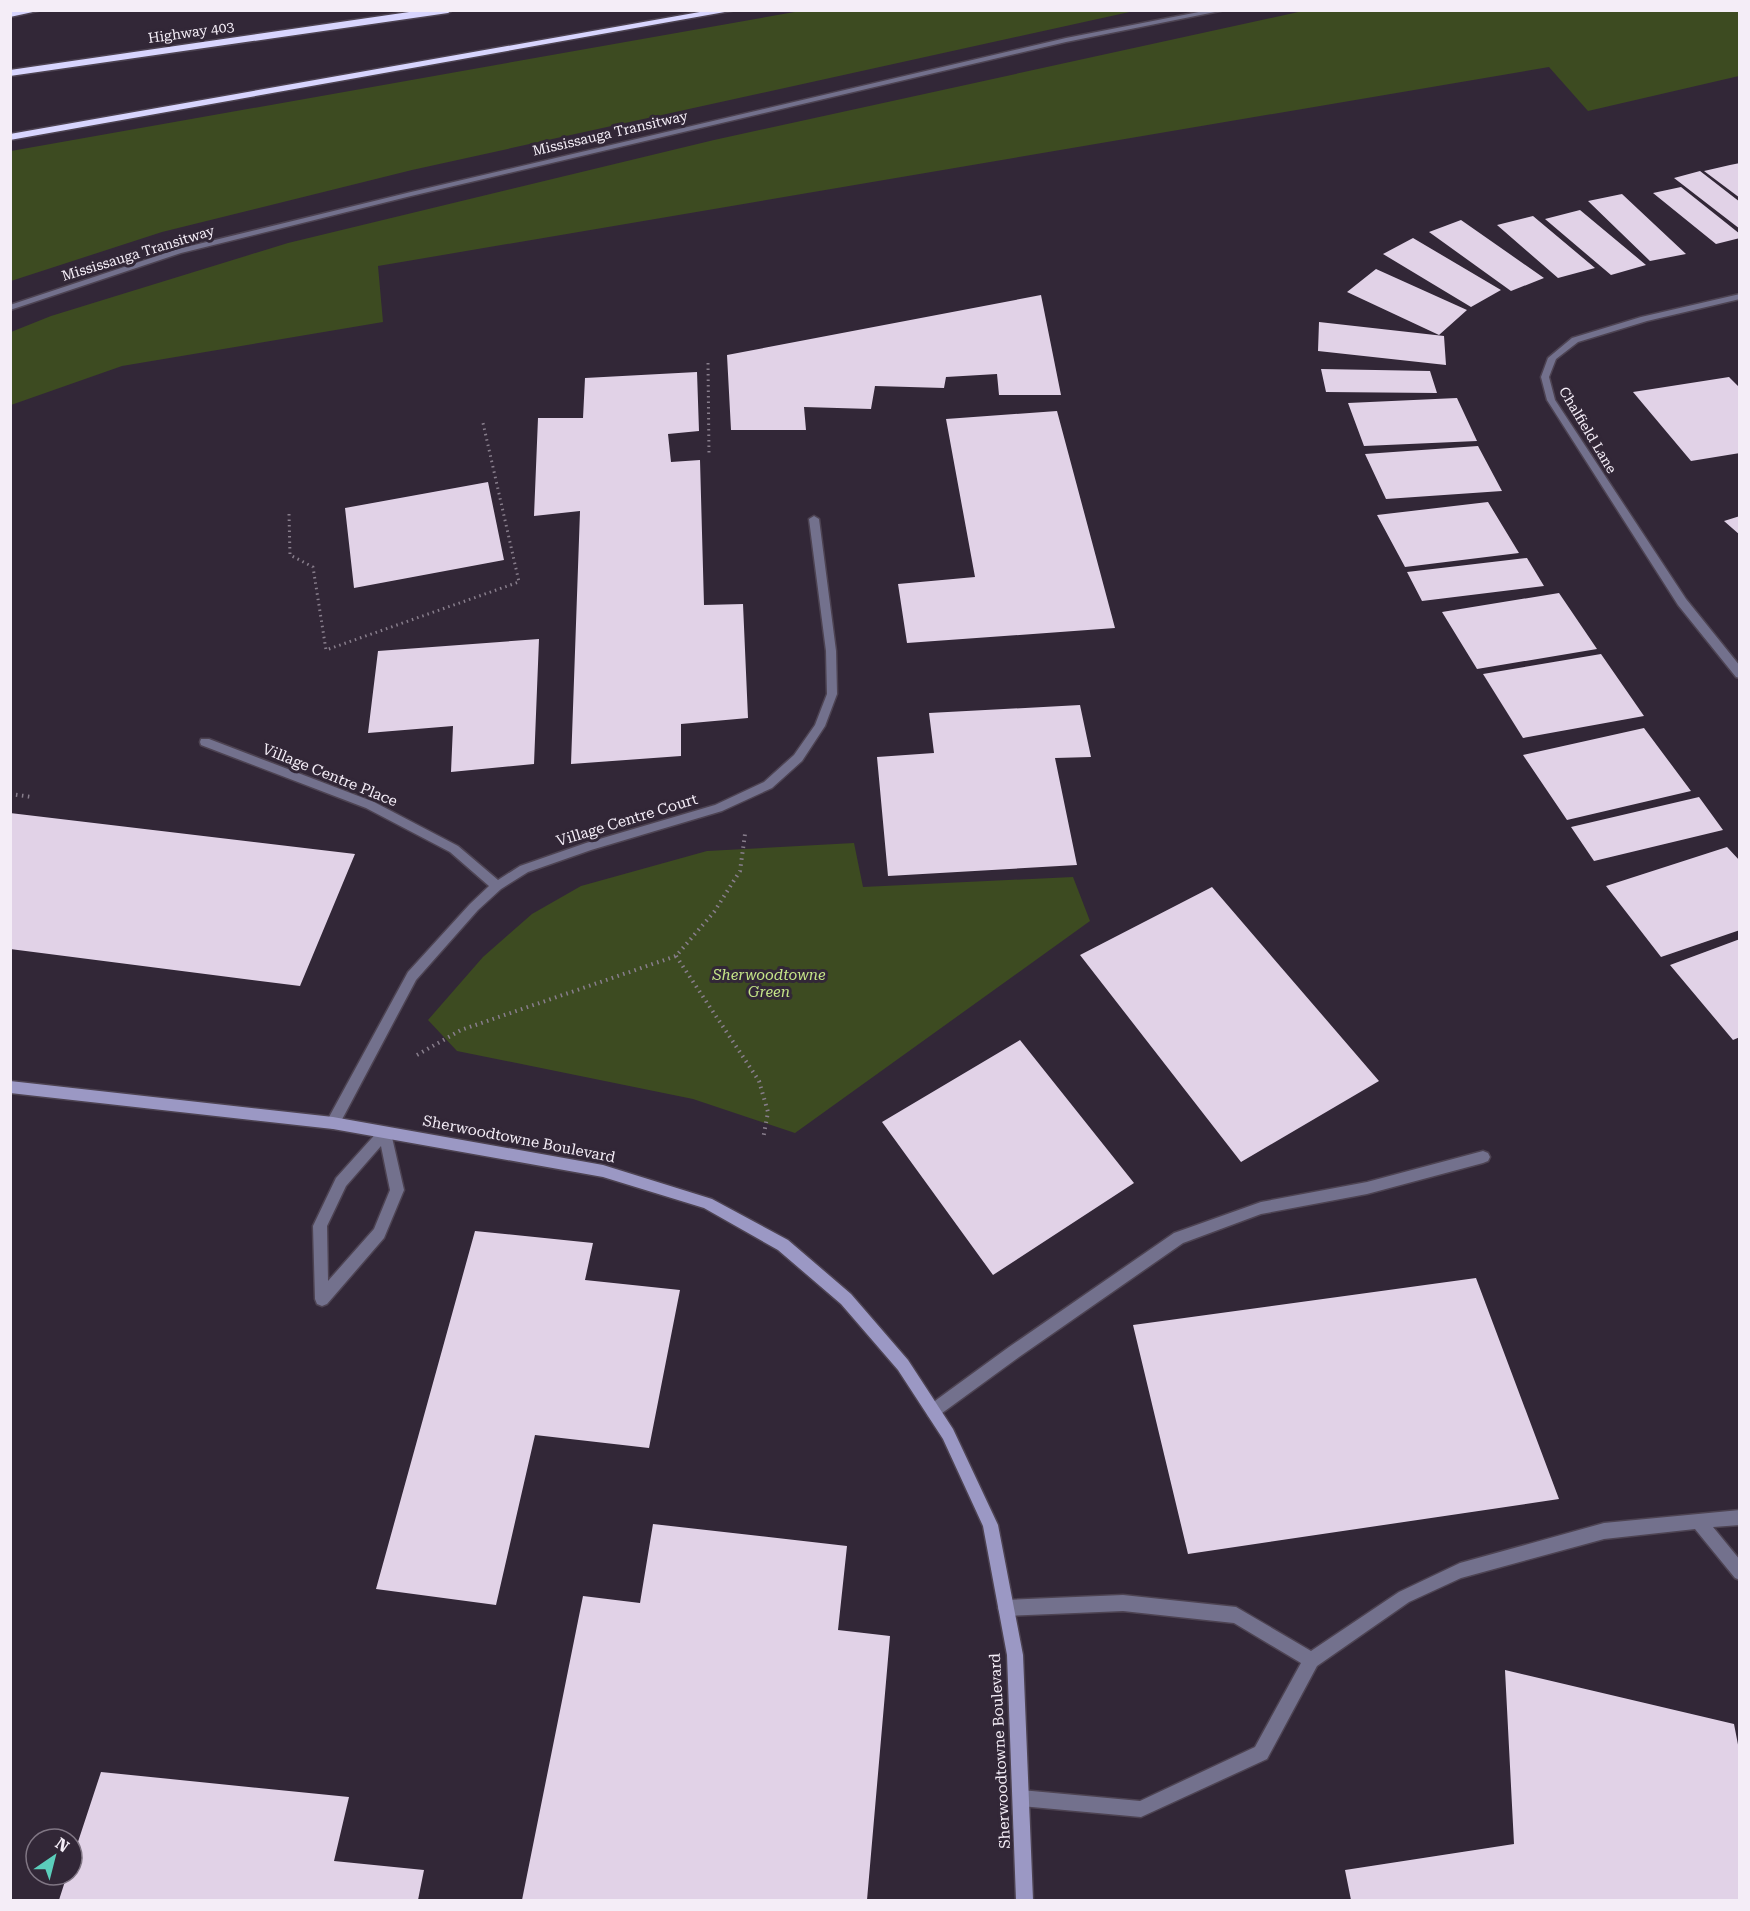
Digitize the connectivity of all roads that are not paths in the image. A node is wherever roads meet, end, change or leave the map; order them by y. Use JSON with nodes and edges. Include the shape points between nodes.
{"nodes":[{"id":1,"x":37,"y":10,"type":"edge"},
{"id":2,"x":448,"y":10,"type":"edge"},
{"id":3,"x":731,"y":10,"type":"edge"},
{"id":4,"x":1222,"y":10,"type":"edge"},
{"id":5,"x":10,"y":14,"type":"edge"},
{"id":6,"x":10,"y":73,"type":"edge"},
{"id":7,"x":10,"y":137,"type":"edge"},
{"id":8,"x":1740,"y":296,"type":"edge"},
{"id":9,"x":10,"y":308,"type":"edge"},
{"id":10,"x":814,"y":519,"type":"dead end"},
{"id":11,"x":1740,"y":674,"type":"edge"},
{"id":12,"x":205,"y":742,"type":"dead end"},
{"id":13,"x":497,"y":886,"type":"junction"},
{"id":14,"x":10,"y":1087,"type":"edge"},
{"id":15,"x":333,"y":1123,"type":"junction"},
{"id":16,"x":385,"y":1133,"type":"junction"},
{"id":17,"x":1484,"y":1157,"type":"dead end"},
{"id":18,"x":933,"y":1411,"type":"junction"},
{"id":19,"x":1740,"y":1517,"type":"edge"},
{"id":20,"x":1700,"y":1522,"type":"junction"},
{"id":21,"x":1740,"y":1573,"type":"edge"},
{"id":22,"x":1006,"y":1608,"type":"junction"},
{"id":23,"x":1311,"y":1659,"type":"junction"},
{"id":24,"x":1021,"y":1798,"type":"junction"},
{"id":25,"x":1025,"y":1900,"type":"edge"}],
"edges":[{"from":1,"to":5,"type":"highway"},
{"from":2,"to":6,"type":"highway","name":"Highway 403"},
{"from":3,"to":7,"type":"highway"},
{"from":4,"to":9,"type":"street","name":"Mississauga Transitway","via":[[1054,43],[178,251]]},
{"from":8,"to":11,"type":"street","name":"Chalfield Lane","via":[[1575,340],[1552,358],[1545,377],[1551,400],[1682,602]]},
{"from":10,"to":13,"type":"street","name":"Village Centre Court","via":[[831,651],[832,694],[820,726],[798,758],[768,785],[718,808],[524,869]]},
{"from":12,"to":13,"type":"street","name":"Village Centre Place","via":[[370,805],[454,849]]},
{"from":13,"to":15,"type":"street","name":"Village Centre Court","via":[[412,976]]},
{"from":14,"to":15,"type":"street","name":"Sherwoodtowne Boulevard"},
{"from":15,"to":16,"type":"street","name":"Sherwoodtowne Boulevard"},
{"from":16,"to":16,"type":"street","via":[[341,1182],[320,1226],[322,1299],[379,1233],[397,1190]]},
{"from":16,"to":18,"type":"street","name":"Sherwoodtowne Boulevard","via":[[603,1171],[707,1203],[783,1245],[846,1299],[903,1365]]},
{"from":17,"to":18,"type":"street","via":[[1367,1188],[1261,1208],[1179,1238]]},
{"from":18,"to":22,"type":"street","name":"Sherwoodtowne Boulevard","via":[[948,1434],[990,1525]]},
{"from":19,"to":20,"type":"street"},
{"from":20,"to":21,"type":"street"},
{"from":20,"to":23,"type":"street","via":[[1604,1531],[1460,1571],[1404,1597]]},
{"from":22,"to":23,"type":"street","via":[[1123,1603],[1236,1615]]},
{"from":22,"to":24,"type":"street","name":"Sherwoodtowne Boulevard","via":[[1015,1654]]},
{"from":23,"to":24,"type":"street","via":[[1261,1753],[1252,1758],[1142,1809]]},
{"from":24,"to":25,"type":"street","name":"Sherwoodtowne Boulevard"}]}
